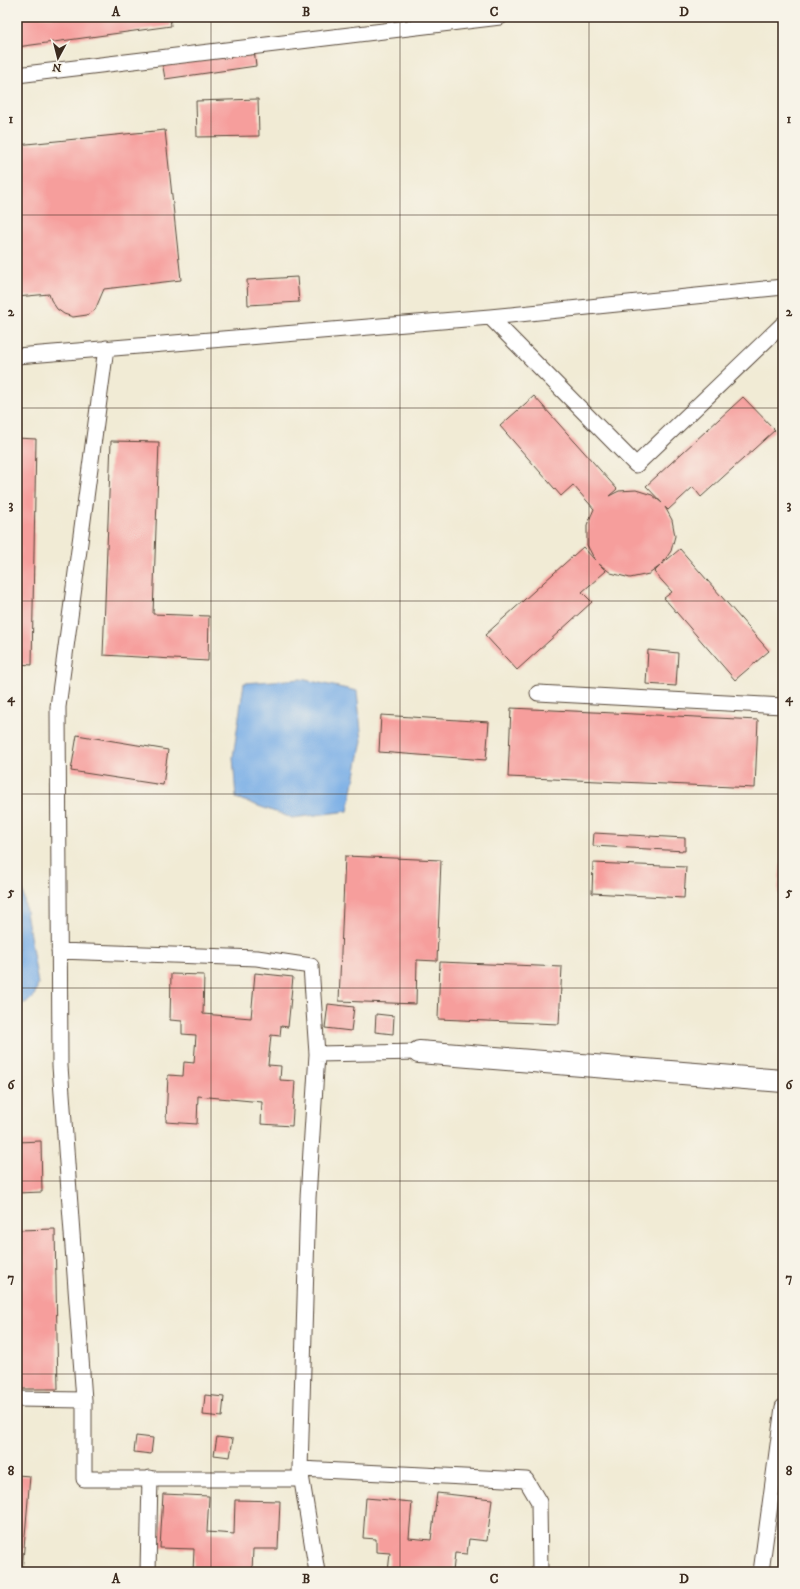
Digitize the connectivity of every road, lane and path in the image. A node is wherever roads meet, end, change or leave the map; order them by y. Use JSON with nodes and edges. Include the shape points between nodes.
{"nodes":[{"id":1,"x":500,"y":17,"type":"edge"},
{"id":2,"x":17,"y":75,"type":"edge"},
{"id":3,"x":783,"y":287,"type":"edge"},
{"id":4,"x":490,"y":317,"type":"junction"},
{"id":5,"x":783,"y":324,"type":"edge"},
{"id":6,"x":106,"y":348,"type":"junction"},
{"id":7,"x":17,"y":356,"type":"edge"},
{"id":8,"x":538,"y":693,"type":"dead end"},
{"id":9,"x":783,"y":706,"type":"edge"},
{"id":10,"x":59,"y":951,"type":"junction"},
{"id":11,"x":419,"y":1052,"type":"joint"},
{"id":12,"x":317,"y":1054,"type":"junction"},
{"id":13,"x":783,"y":1081,"type":"edge"},
{"id":14,"x":17,"y":1400,"type":"edge"},
{"id":15,"x":84,"y":1400,"type":"junction"},
{"id":16,"x":783,"y":1407,"type":"edge"},
{"id":17,"x":301,"y":1474,"type":"junction"},
{"id":18,"x":150,"y":1478,"type":"junction"},
{"id":19,"x":148,"y":1572,"type":"edge"},
{"id":20,"x":317,"y":1572,"type":"edge"},
{"id":21,"x":540,"y":1572,"type":"edge"},
{"id":22,"x":761,"y":1572,"type":"edge"}],
"edges":[{"from":1,"to":2,"type":"lane"},
{"from":3,"to":4,"type":"lane"},
{"from":4,"to":5,"type":"lane","via":[[636,465]]},
{"from":4,"to":6,"type":"lane"},
{"from":6,"to":7,"type":"lane"},
{"from":6,"to":10,"type":"lane","via":[[58,707]]},
{"from":8,"to":9,"type":"lane"},
{"from":10,"to":12,"type":"lane","via":[[257,958],[311,966]]},
{"from":10,"to":15,"type":"lane","via":[[60,1066]]},
{"from":11,"to":12,"type":"lane"},
{"from":11,"to":13,"type":"street"},
{"from":12,"to":17,"type":"lane","via":[[308,1198]]},
{"from":14,"to":15,"type":"lane"},
{"from":15,"to":18,"type":"lane","via":[[84,1479]]},
{"from":16,"to":22,"type":"lane"},
{"from":17,"to":18,"type":"lane"},
{"from":17,"to":20,"type":"lane"},
{"from":17,"to":21,"type":"lane","via":[[526,1480],[539,1502]]},
{"from":18,"to":19,"type":"lane"}]}
